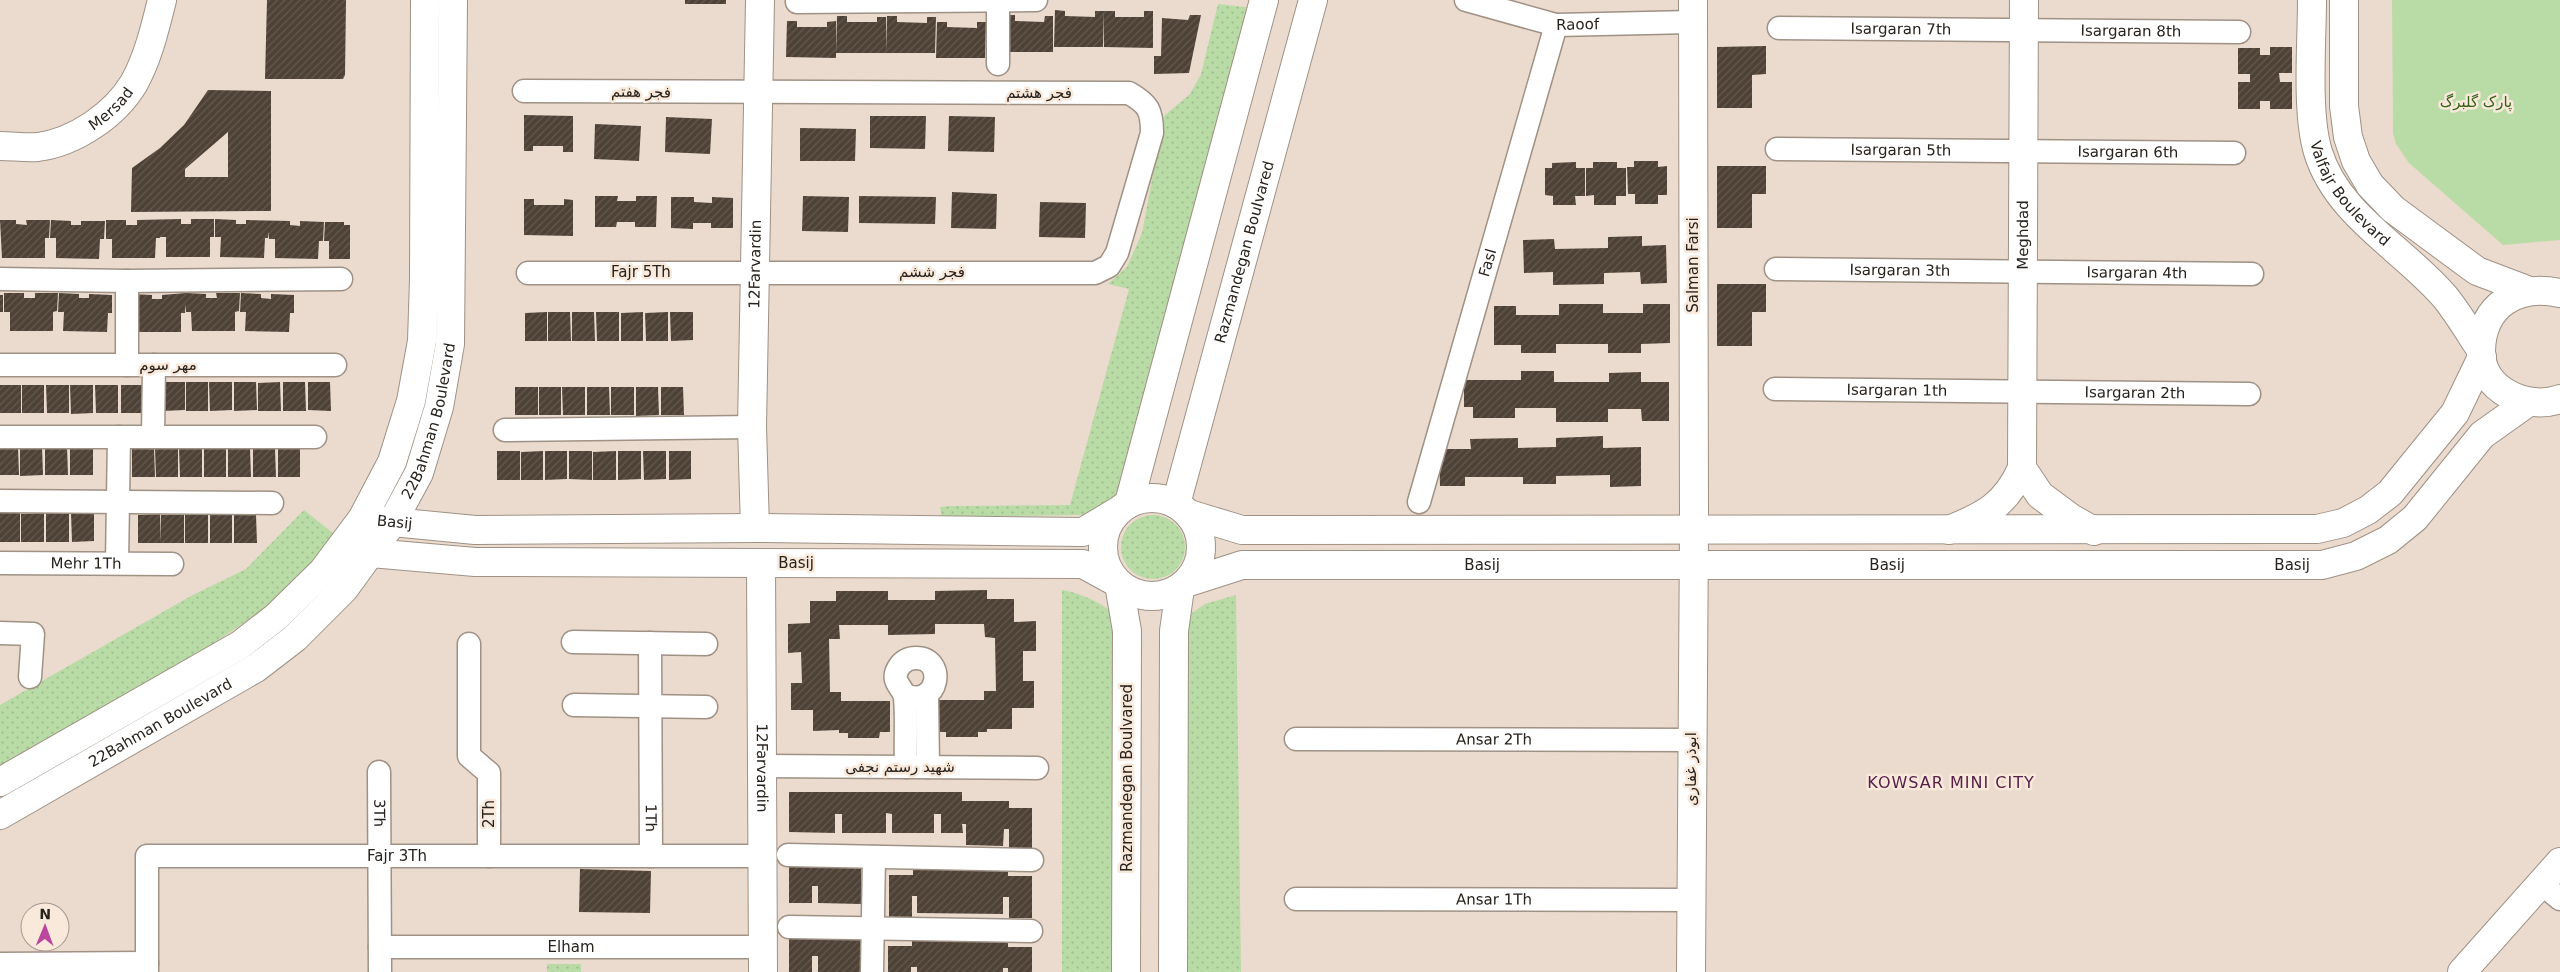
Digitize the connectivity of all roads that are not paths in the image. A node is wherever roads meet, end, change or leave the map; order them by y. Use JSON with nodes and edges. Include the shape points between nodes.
{"nodes":[{"id":1,"x":162,"y":0,"type":"edge"},
{"id":2,"x":424,"y":0,"type":"edge"},
{"id":3,"x":453,"y":0,"type":"edge"},
{"id":4,"x":760,"y":0,"type":"edge"},
{"id":5,"x":998,"y":0,"type":"edge"},
{"id":6,"x":1036,"y":0,"type":"edge"},
{"id":7,"x":1264,"y":0,"type":"edge"},
{"id":8,"x":1313,"y":0,"type":"edge"},
{"id":9,"x":1466,"y":0,"type":"edge"},
{"id":10,"x":2024,"y":0,"type":"edge"},
{"id":11,"x":2312,"y":0,"type":"edge"},
{"id":12,"x":2344,"y":0,"type":"edge"},
{"id":13,"x":797,"y":2,"type":"dead end"},
{"id":14,"x":1692,"y":11,"type":"edge"},
{"id":15,"x":1556,"y":24,"type":"junction"},
{"id":16,"x":1778,"y":28,"type":"dead end"},
{"id":17,"x":2024,"y":30,"type":"junction"},
{"id":18,"x":2240,"y":32,"type":"dead end"},
{"id":19,"x":998,"y":64,"type":"dead end"},
{"id":20,"x":524,"y":90,"type":"dead end"},
{"id":21,"x":758,"y":93,"type":"junction"},
{"id":22,"x":0,"y":146,"type":"edge"},
{"id":23,"x":1777,"y":149,"type":"dead end"},
{"id":24,"x":2023,"y":151,"type":"junction"},
{"id":25,"x":2234,"y":153,"type":"dead end"},
{"id":26,"x":1109,"y":266,"type":"joint"},
{"id":27,"x":1776,"y":269,"type":"dead end"},
{"id":28,"x":755,"y":272,"type":"junction"},
{"id":29,"x":2022,"y":272,"type":"junction"},
{"id":30,"x":528,"y":273,"type":"dead end"},
{"id":31,"x":2252,"y":274,"type":"dead end"},
{"id":32,"x":0,"y":279,"type":"edge"},
{"id":33,"x":341,"y":279,"type":"dead end"},
{"id":34,"x":127,"y":282,"type":"junction"},
{"id":35,"x":2547,"y":288,"type":"edge"},
{"id":36,"x":2482,"y":354,"type":"junction"},
{"id":37,"x":0,"y":365,"type":"edge"},
{"id":38,"x":126,"y":365,"type":"junction"},
{"id":39,"x":154,"y":365,"type":"junction"},
{"id":40,"x":335,"y":365,"type":"dead end"},
{"id":41,"x":1775,"y":389,"type":"dead end"},
{"id":42,"x":2021,"y":391,"type":"junction"},
{"id":43,"x":2250,"y":394,"type":"dead end"},
{"id":44,"x":2549,"y":402,"type":"edge"},
{"id":45,"x":752,"y":427,"type":"junction"},
{"id":46,"x":505,"y":430,"type":"dead end"},
{"id":47,"x":0,"y":437,"type":"edge"},
{"id":48,"x":119,"y":437,"type":"junction"},
{"id":49,"x":153,"y":437,"type":"junction"},
{"id":50,"x":315,"y":437,"type":"dead end"},
{"id":51,"x":2022,"y":468,"type":"junction"},
{"id":52,"x":0,"y":501,"type":"edge"},
{"id":53,"x":119,"y":502,"type":"junction"},
{"id":54,"x":1419,"y":502,"type":"dead end"},
{"id":55,"x":272,"y":503,"type":"dead end"},
{"id":56,"x":1124,"y":507,"type":"junction"},
{"id":57,"x":1182,"y":509,"type":"junction"},
{"id":58,"x":362,"y":519,"type":"junction"},
{"id":59,"x":392,"y":523,"type":"junction"},
{"id":60,"x":755,"y":528,"type":"junction"},
{"id":61,"x":1694,"y":530,"type":"junction"},
{"id":62,"x":1947,"y":531,"type":"junction"},
{"id":63,"x":2094,"y":531,"type":"junction"},
{"id":64,"x":371,"y":553,"type":"junction"},
{"id":65,"x":0,"y":563,"type":"edge"},
{"id":66,"x":117,"y":563,"type":"junction"},
{"id":67,"x":761,"y":563,"type":"junction"},
{"id":68,"x":172,"y":564,"type":"dead end"},
{"id":69,"x":1694,"y":566,"type":"junction"},
{"id":70,"x":1118,"y":583,"type":"junction"},
{"id":71,"x":1183,"y":586,"type":"junction"},
{"id":72,"x":0,"y":633,"type":"edge"},
{"id":73,"x":573,"y":642,"type":"dead end"},
{"id":74,"x":650,"y":643,"type":"junction"},
{"id":75,"x":469,"y":644,"type":"dead end"},
{"id":76,"x":706,"y":644,"type":"dead end"},
{"id":77,"x":30,"y":677,"type":"dead end"},
{"id":78,"x":574,"y":705,"type":"dead end"},
{"id":79,"x":650,"y":706,"type":"junction"},
{"id":80,"x":706,"y":707,"type":"dead end"},
{"id":81,"x":1296,"y":739,"type":"dead end"},
{"id":82,"x":1692,"y":740,"type":"junction"},
{"id":83,"x":763,"y":766,"type":"junction"},
{"id":84,"x":906,"y":767,"type":"junction"},
{"id":85,"x":928,"y":767,"type":"junction"},
{"id":86,"x":1037,"y":768,"type":"dead end"},
{"id":87,"x":379,"y":772,"type":"dead end"},
{"id":88,"x":0,"y":782,"type":"edge"},
{"id":89,"x":0,"y":815,"type":"edge"},
{"id":90,"x":776,"y":855,"type":"junction"},
{"id":91,"x":380,"y":856,"type":"junction"},
{"id":92,"x":489,"y":856,"type":"junction"},
{"id":93,"x":650,"y":856,"type":"junction"},
{"id":94,"x":874,"y":857,"type":"junction"},
{"id":95,"x":1032,"y":860,"type":"dead end"},
{"id":96,"x":2560,"y":862,"type":"edge"},
{"id":97,"x":2551,"y":891,"type":"edge"},
{"id":98,"x":1296,"y":899,"type":"dead end"},
{"id":99,"x":1691,"y":900,"type":"junction"},
{"id":100,"x":789,"y":928,"type":"dead end"},
{"id":101,"x":873,"y":928,"type":"junction"},
{"id":102,"x":1031,"y":931,"type":"dead end"},
{"id":103,"x":380,"y":947,"type":"junction"},
{"id":104,"x":763,"y":959,"type":"edge"},
{"id":105,"x":0,"y":964,"type":"edge"},
{"id":106,"x":147,"y":968,"type":"edge"},
{"id":107,"x":380,"y":972,"type":"edge"},
{"id":108,"x":872,"y":972,"type":"edge"},
{"id":109,"x":1126,"y":972,"type":"edge"},
{"id":110,"x":1173,"y":972,"type":"edge"},
{"id":111,"x":1691,"y":972,"type":"edge"},
{"id":112,"x":2462,"y":972,"type":"edge"}],
"edges":[{"from":1,"to":22,"type":"main road","name":"Mersad","via":[[156,28],[133,84],[108,114],[76,135],[39,146]]},
{"from":2,"to":58,"type":"main road","name":"22Bahman Boulevard","via":[[422,341],[411,401],[392,462]]},
{"from":3,"to":59,"type":"main road","name":"22Bahman Boulevard","via":[[450,344],[439,407],[419,473]]},
{"from":4,"to":21,"type":"main road","name":"12Farvardin"},
{"from":5,"to":6,"type":"street"},
{"from":5,"to":13,"type":"street"},
{"from":5,"to":19,"type":"street"},
{"from":7,"to":56,"type":"main road"},
{"from":8,"to":57,"type":"main road","name":"Razmandegan Boulvared"},
{"from":9,"to":15,"type":"street","name":"Raoof"},
{"from":10,"to":17,"type":"main road","name":"Meghdad"},
{"from":11,"to":36,"type":"main road","name":"Valfajr Boulevard","via":[[2312,110],[2317,151],[2330,183],[2444,296]]},
{"from":12,"to":35,"type":"main road","name":"Valfajr Boulevard","via":[[2344,106],[2348,138],[2356,161],[2370,185],[2393,209],[2477,271]]},
{"from":14,"to":15,"type":"street","name":"Raoof"},
{"from":14,"to":61,"type":"main road","name":"Salman Farsi"},
{"from":15,"to":54,"type":"street","name":"Fasl"},
{"from":16,"to":17,"type":"street","name":"Isargaran 7th"},
{"from":17,"to":18,"type":"street","name":"Isargaran 8th"},
{"from":17,"to":24,"type":"main road","name":"Meghdad"},
{"from":20,"to":21,"type":"street","name":"فجر هفتم"},
{"from":21,"to":26,"type":"street","name":"فجر هشتم","via":[[1129,93],[1143,102],[1152,116],[1152,133],[1117,253]]},
{"from":21,"to":28,"type":"main road","name":"12Farvardin"},
{"from":23,"to":24,"type":"street","name":"Isargaran 5th"},
{"from":24,"to":25,"type":"street","name":"Isargaran 6th"},
{"from":24,"to":29,"type":"main road","name":"Meghdad"},
{"from":26,"to":28,"type":"street","name":"فجر ششم","via":[[1095,273]]},
{"from":27,"to":29,"type":"street","name":"Isargaran 3th"},
{"from":28,"to":30,"type":"street","name":"Fajr 5Th"},
{"from":28,"to":45,"type":"main road","name":"12Farvardin"},
{"from":29,"to":31,"type":"street","name":"Isargaran 4th"},
{"from":29,"to":42,"type":"main road","name":"Meghdad"},
{"from":32,"to":34,"type":"street"},
{"from":33,"to":34,"type":"street"},
{"from":34,"to":38,"type":"street"},
{"from":35,"to":36,"type":"main road","via":[[2503,302],[2486,323]]},
{"from":36,"to":44,"type":"main road","name":"Valfajr Boulevard","via":[[2491,378],[2507,394]]},
{"from":36,"to":63,"type":"main road","via":[[2455,413],[2390,493],[2344,523],[2317,530]]},
{"from":37,"to":38,"type":"street","name":"مهر سوم"},
{"from":38,"to":39,"type":"street","name":"مهر سوم"},
{"from":39,"to":40,"type":"street","name":"مهر سوم"},
{"from":39,"to":49,"type":"street"},
{"from":41,"to":42,"type":"street","name":"Isargaran 1th"},
{"from":42,"to":43,"type":"street","name":"Isargaran 2th"},
{"from":42,"to":51,"type":"main road","name":"Meghdad"},
{"from":44,"to":69,"type":"main road","name":"Basij","via":[[2482,436],[2415,518],[2388,540],[2356,556],[2322,565]]},
{"from":45,"to":46,"type":"street"},
{"from":45,"to":60,"type":"main road","name":"12Farvardin"},
{"from":47,"to":48,"type":"street"},
{"from":48,"to":49,"type":"street"},
{"from":48,"to":53,"type":"street"},
{"from":49,"to":50,"type":"street"},
{"from":51,"to":62,"type":"main road","name":"Meghdad","via":[[2001,503],[1981,518]]},
{"from":51,"to":63,"type":"main road","via":[[2040,495]]},
{"from":52,"to":53,"type":"street"},
{"from":53,"to":55,"type":"street"},
{"from":53,"to":66,"type":"street"},
{"from":56,"to":57,"type":"main road","via":[[1144,498],[1160,499]]},
{"from":56,"to":60,"type":"main road","name":"Basij","via":[[1083,532]]},
{"from":56,"to":70,"type":"main road","via":[[1107,527],[1102,546],[1106,565]]},
{"from":57,"to":61,"type":"main road","via":[[1242,530]]},
{"from":57,"to":71,"type":"main road","via":[[1198,530],[1202,549],[1197,568]]},
{"from":58,"to":59,"type":"main road","name":"Basij"},
{"from":58,"to":64,"type":"main road","name":"Basij"},
{"from":58,"to":88,"type":"main road","name":"22Bahman Boulevard","via":[[322,571],[276,616],[240,644]]},
{"from":59,"to":60,"type":"main road","name":"Basij","via":[[476,530]]},
{"from":59,"to":64,"type":"main road","name":"22Bahman Boulevard"},
{"from":61,"to":62,"type":"main road"},
{"from":61,"to":69,"type":"main road","name":"Salman Farsi"},
{"from":62,"to":63,"type":"main road"},
{"from":64,"to":67,"type":"main road","name":"Basij","via":[[475,562]]},
{"from":64,"to":89,"type":"main road","name":"22Bahman Boulevard","via":[[344,589],[295,638],[256,668]]},
{"from":65,"to":66,"type":"street","name":"Mehr 1Th"},
{"from":66,"to":68,"type":"street","name":"Mehr 1Th"},
{"from":67,"to":70,"type":"main road","name":"Basij","via":[[1083,564]]},
{"from":67,"to":83,"type":"main road","name":"12Farvardin"},
{"from":69,"to":71,"type":"main road","name":"Basij","via":[[1242,566]]},
{"from":69,"to":82,"type":"main road","name":"ابوذر غفاری"},
{"from":70,"to":71,"type":"main road","via":[[1133,593],[1149,596],[1165,595]]},
{"from":70,"to":109,"type":"main road","name":"Razmandegan Boulvared","via":[[1127,631]]},
{"from":71,"to":110,"type":"main road","via":[[1174,631]]},
{"from":72,"to":77,"type":"street","via":[[33,634]]},
{"from":73,"to":74,"type":"street"},
{"from":74,"to":76,"type":"street"},
{"from":74,"to":79,"type":"street","name":"1Th"},
{"from":75,"to":92,"type":"street","name":"2Th","via":[[469,756],[489,772]]},
{"from":78,"to":79,"type":"street"},
{"from":79,"to":80,"type":"street"},
{"from":79,"to":93,"type":"street","name":"1Th"},
{"from":81,"to":82,"type":"street","name":"Ansar 2Th"},
{"from":82,"to":99,"type":"main road","name":"ابوذر غفاری"},
{"from":83,"to":84,"type":"street","name":"شهید رستم نجفی"},
{"from":83,"to":90,"type":"main road","name":"12Farvardin"},
{"from":84,"to":85,"type":"street","name":"شهید رستم نجفی"},
{"from":84,"to":85,"type":"street","via":[[916,694]]},
{"from":85,"to":86,"type":"street","name":"شهید رستم نجفی"},
{"from":87,"to":91,"type":"street","name":"3Th"},
{"from":90,"to":93,"type":"street","name":"Fajr 3Th"},
{"from":90,"to":94,"type":"street","name":"Fajr 3Th"},
{"from":90,"to":104,"type":"main road","name":"12Farvardin"},
{"from":91,"to":92,"type":"street","name":"Fajr 3Th"},
{"from":91,"to":103,"type":"street","name":"3Th"},
{"from":91,"to":106,"type":"street","name":"Fajr 3Th","via":[[147,856]]},
{"from":92,"to":93,"type":"street","name":"Fajr 3Th"},
{"from":94,"to":95,"type":"street","name":"Fajr 3Th"},
{"from":94,"to":101,"type":"street"},
{"from":96,"to":97,"type":"main road"},
{"from":97,"to":112,"type":"main road"},
{"from":98,"to":99,"type":"street","name":"Ansar 1Th"},
{"from":99,"to":111,"type":"main road","name":"ابوذر غفاری"},
{"from":100,"to":101,"type":"street"},
{"from":101,"to":102,"type":"street"},
{"from":101,"to":108,"type":"street"},
{"from":103,"to":104,"type":"street","name":"Elham"},
{"from":103,"to":107,"type":"street","name":"3Th"},
{"from":105,"to":106,"type":"street"}]}
